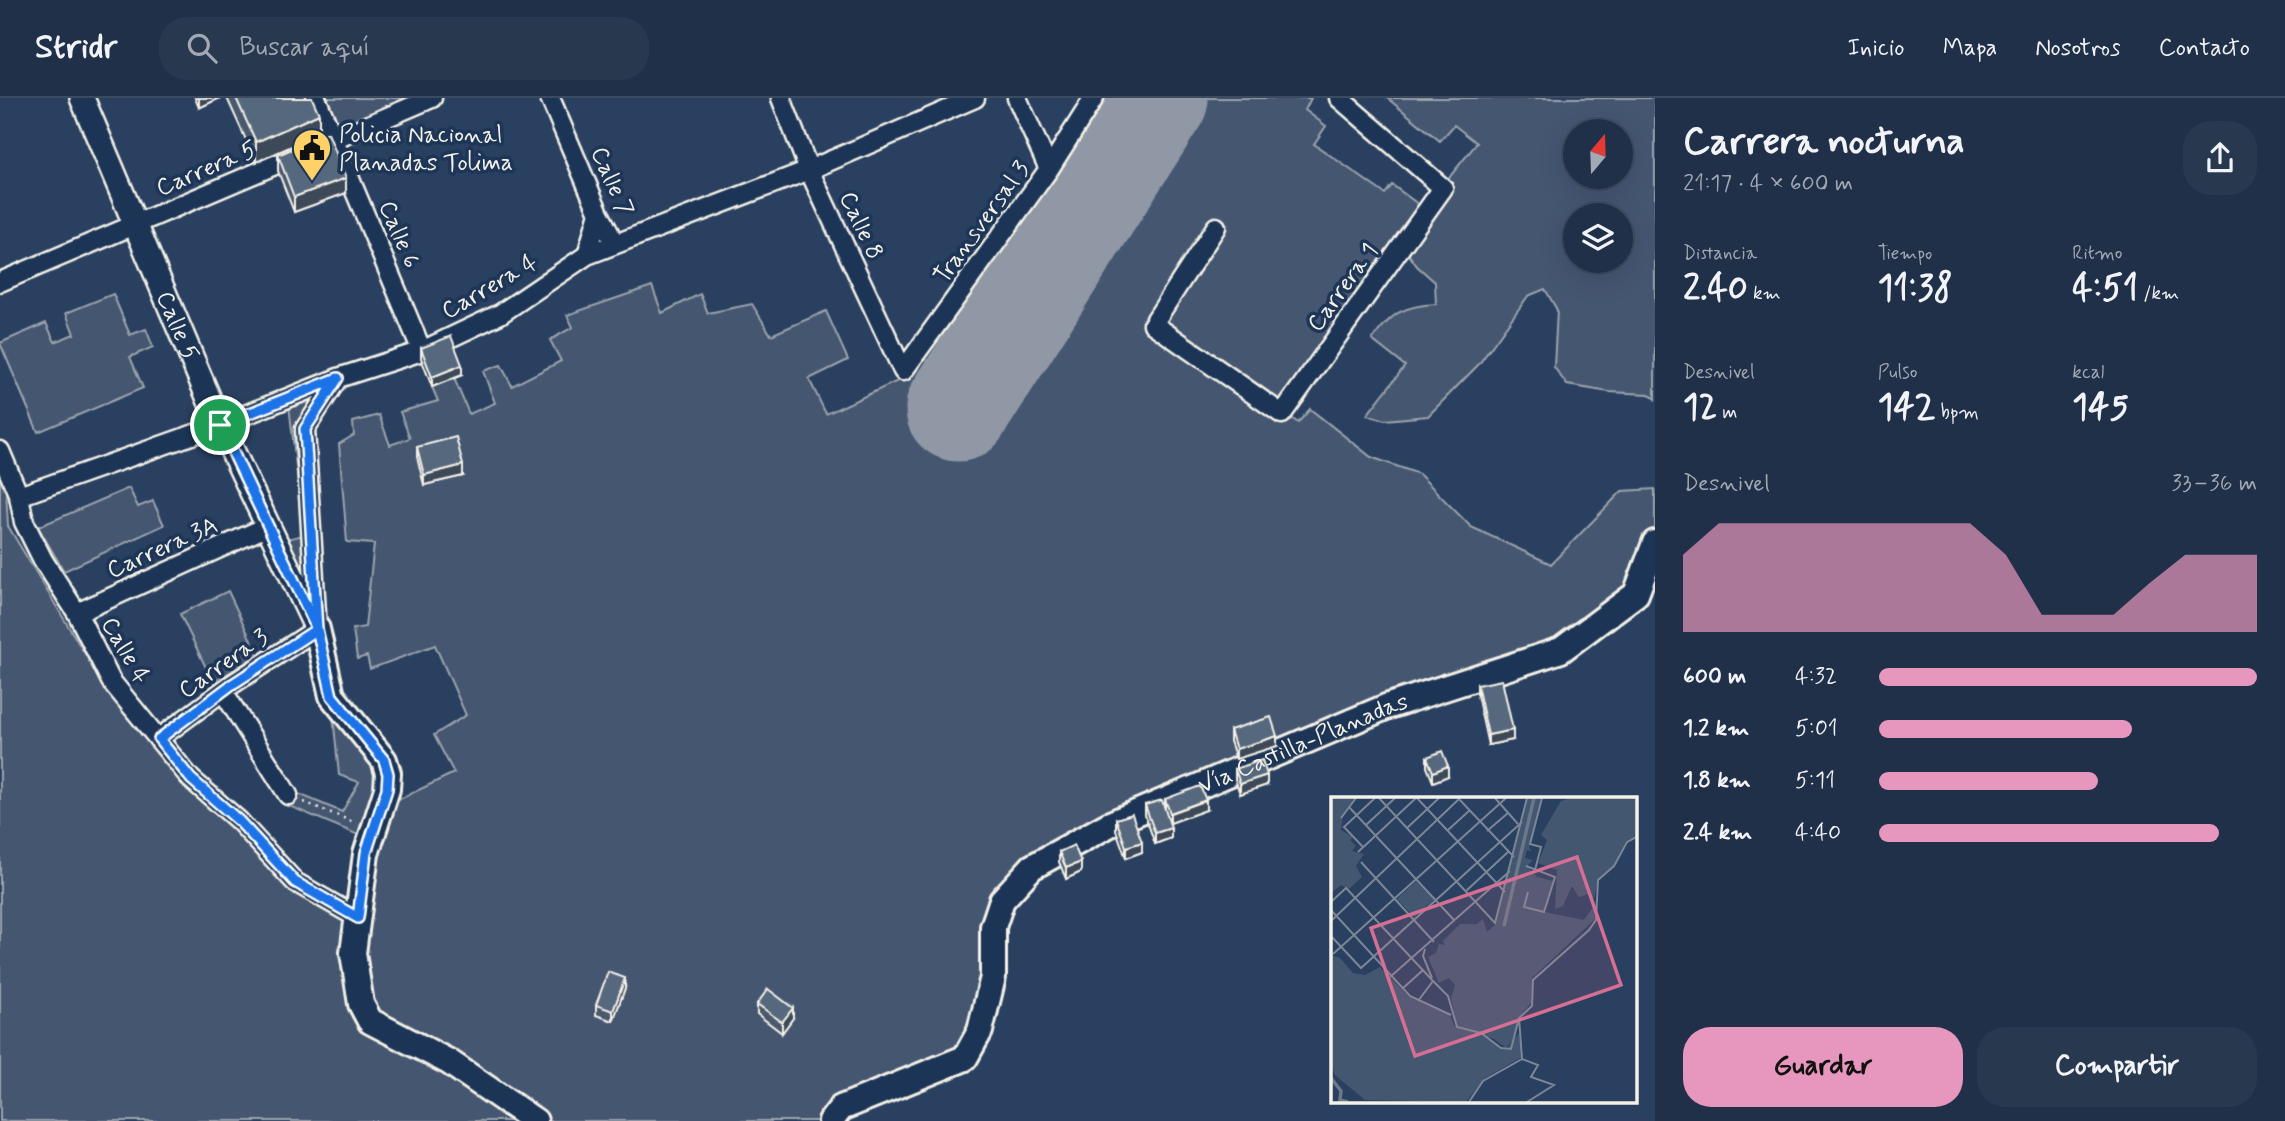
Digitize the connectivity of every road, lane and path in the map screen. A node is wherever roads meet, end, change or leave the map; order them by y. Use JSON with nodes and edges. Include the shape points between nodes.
{"nodes":[{"id":1,"x":82,"y":98,"type":"edge"},
{"id":2,"x":316,"y":98,"type":"edge"},
{"id":3,"x":432,"y":98,"type":"edge"},
{"id":4,"x":550,"y":98,"type":"edge"},
{"id":5,"x":781,"y":98,"type":"edge"},
{"id":6,"x":975,"y":98,"type":"edge"},
{"id":7,"x":1017,"y":98,"type":"edge"},
{"id":8,"x":1094,"y":98,"type":"edge"},
{"id":9,"x":1339,"y":98,"type":"edge"},
{"id":10,"x":334,"y":140,"type":"junction"},
{"id":11,"x":1049,"y":169,"type":"junction"},
{"id":12,"x":809,"y":170,"type":"junction"},
{"id":13,"x":599,"y":213,"type":"junction"},
{"id":14,"x":137,"y":225,"type":"junction"},
{"id":15,"x":1216,"y":227,"type":"dead end"},
{"id":16,"x":615,"y":244,"type":"junction"},
{"id":17,"x":587,"y":255,"type":"junction"},
{"id":18,"x":0,"y":282,"type":"edge"},
{"id":19,"x":422,"y":351,"type":"junction"},
{"id":20,"x":903,"y":371,"type":"joint"},
{"id":21,"x":338,"y":378,"type":"junction"},
{"id":22,"x":220,"y":425,"type":"junction"},
{"id":23,"x":0,"y":451,"type":"edge"},
{"id":24,"x":19,"y":496,"type":"junction"},
{"id":25,"x":268,"y":526,"type":"junction"},
{"id":26,"x":1655,"y":543,"type":"edge"},
{"id":27,"x":77,"y":613,"type":"junction"},
{"id":28,"x":317,"y":629,"type":"junction"},
{"id":29,"x":223,"y":691,"type":"junction"},
{"id":30,"x":159,"y":739,"type":"junction"},
{"id":31,"x":288,"y":796,"type":"joint"},
{"id":32,"x":373,"y":829,"type":"junction"},
{"id":33,"x":358,"y":918,"type":"junction"},
{"id":34,"x":838,"y":1117,"type":"edge"},
{"id":35,"x":536,"y":1121,"type":"edge"}],
"edges":[{"from":1,"to":14,"type":"street","name":"Calle 5"},
{"from":2,"to":10,"type":"street","name":"Calle 6"},
{"from":3,"to":10,"type":"street","name":"Carrera 5"},
{"from":4,"to":13,"type":"street","name":"Calle 7"},
{"from":5,"to":12,"type":"street","name":"Calle 8"},
{"from":6,"to":12,"type":"street","name":"Carrera 4"},
{"from":7,"to":11,"type":"street"},
{"from":8,"to":11,"type":"street","name":"Transversal 3"},
{"from":9,"to":15,"type":"street","name":"Carrera 1","via":[[1443,188],[1282,414],[1153,324]]},
{"from":10,"to":14,"type":"street","name":"Carrera 5"},
{"from":10,"to":19,"type":"street","name":"Calle 6"},
{"from":11,"to":20,"type":"street","name":"Transversal 3"},
{"from":12,"to":16,"type":"street","name":"Carrera 4"},
{"from":12,"to":20,"type":"street","name":"Calle 8"},
{"from":13,"to":16,"type":"street","name":"Calle 7"},
{"from":13,"to":17,"type":"street"},
{"from":14,"to":18,"type":"street","name":"Carrera 5"},
{"from":14,"to":22,"type":"street","name":"Calle 5"},
{"from":16,"to":17,"type":"street","name":"Carrera 4"},
{"from":17,"to":19,"type":"street","name":"Carrera 4","via":[[500,314]]},
{"from":19,"to":21,"type":"street","name":"Carrera 4"},
{"from":21,"to":22,"type":"street","name":"Carrera 4"},
{"from":21,"to":28,"type":"street","via":[[305,429]]},
{"from":22,"to":24,"type":"street","name":"Carrera 4"},
{"from":22,"to":25,"type":"street","name":"Calle 5"},
{"from":23,"to":24,"type":"street","name":"Calle 4"},
{"from":24,"to":27,"type":"street","name":"Calle 4","via":[[24,522]]},
{"from":25,"to":27,"type":"street","name":"Carrera 3A"},
{"from":25,"to":28,"type":"street","name":"Calle 5"},
{"from":26,"to":34,"type":"main road","name":"Vía Castilla-Planadas","via":[[1636,594],[1561,650],[1386,707],[1110,824],[1032,867],[1002,900],[993,927],[993,977],[981,1031],[965,1058]]},
{"from":27,"to":30,"type":"street","name":"Calle 4","via":[[111,681]]},
{"from":28,"to":29,"type":"street","name":"Carrera 3"},
{"from":28,"to":32,"type":"main road","name":"Calle 5","via":[[332,696],[384,760],[388,774]]},
{"from":29,"to":30,"type":"street","name":"Carrera 3"},
{"from":29,"to":31,"type":"street"},
{"from":30,"to":33,"type":"street","name":"Calle 4","via":[[191,779],[239,821],[295,882]]},
{"from":31,"to":32,"type":"path"},
{"from":32,"to":33,"type":"main road"},
{"from":33,"to":35,"type":"main road","via":[[354,953],[361,1004],[370,1021],[449,1062]]}]}
